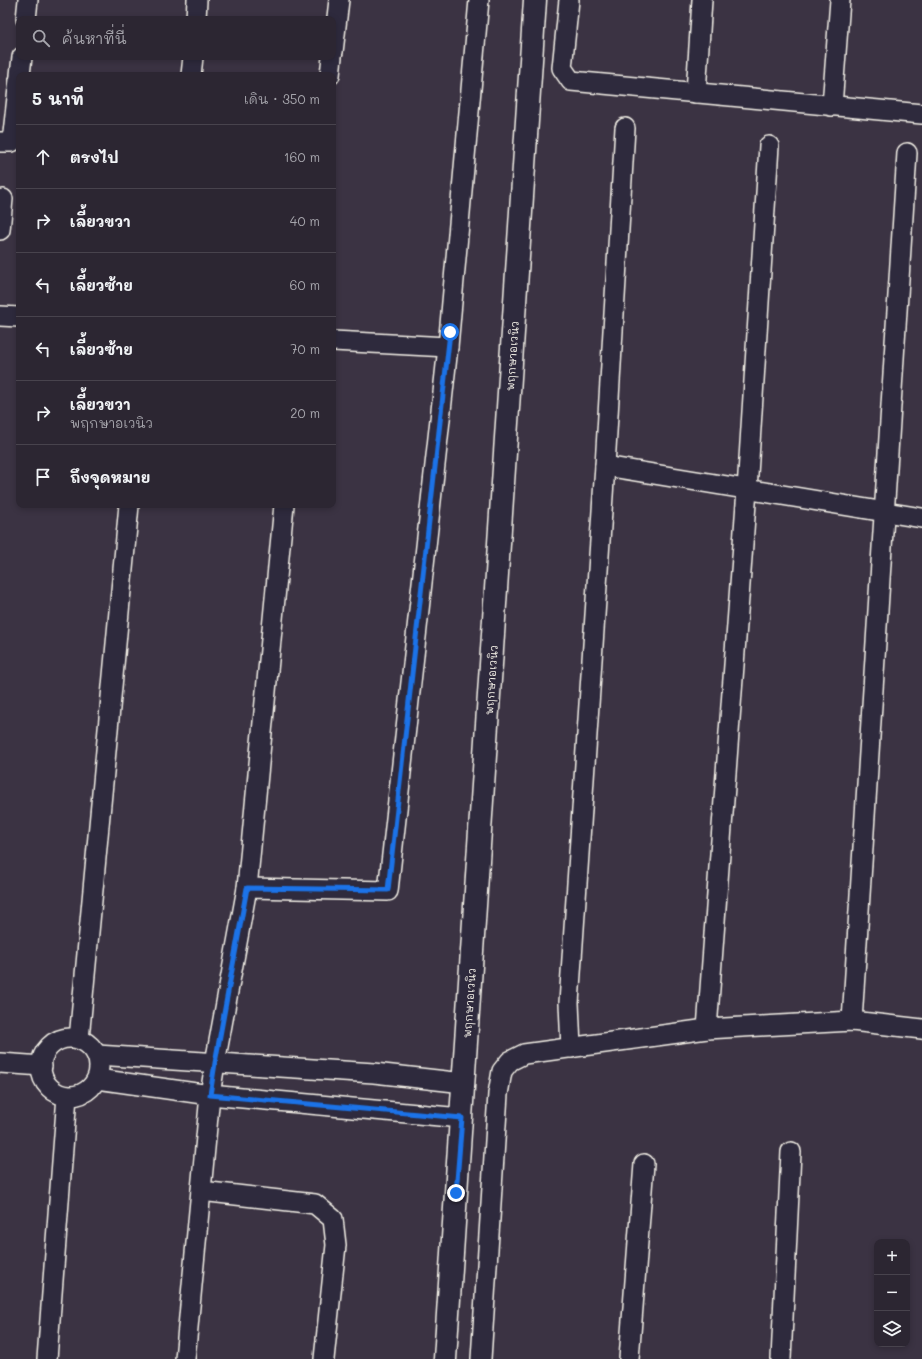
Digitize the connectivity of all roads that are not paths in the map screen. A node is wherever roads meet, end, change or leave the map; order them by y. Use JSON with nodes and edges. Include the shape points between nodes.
{"nodes":[{"id":1,"x":28,"y":0,"type":"edge"},
{"id":2,"x":197,"y":0,"type":"edge"},
{"id":3,"x":339,"y":0,"type":"edge"},
{"id":4,"x":479,"y":0,"type":"edge"},
{"id":5,"x":535,"y":0,"type":"edge"},
{"id":6,"x":569,"y":0,"type":"edge"},
{"id":7,"x":702,"y":0,"type":"edge"},
{"id":8,"x":840,"y":0,"type":"edge"},
{"id":9,"x":26,"y":16,"type":"edge"},
{"id":10,"x":196,"y":16,"type":"edge"},
{"id":11,"x":336,"y":26,"type":"edge"},
{"id":12,"x":22,"y":60,"type":"edge"},
{"id":13,"x":193,"y":60,"type":"edge"},
{"id":14,"x":332,"y":60,"type":"edge"},
{"id":15,"x":20,"y":72,"type":"edge"},
{"id":16,"x":191,"y":72,"type":"edge"},
{"id":17,"x":330,"y":72,"type":"edge"},
{"id":18,"x":696,"y":93,"type":"junction"},
{"id":19,"x":832,"y":106,"type":"junction"},
{"id":20,"x":16,"y":107,"type":"edge"},
{"id":21,"x":922,"y":114,"type":"edge"},
{"id":22,"x":624,"y":128,"type":"dead end"},
{"id":23,"x":0,"y":142,"type":"edge"},
{"id":24,"x":768,"y":146,"type":"dead end"},
{"id":25,"x":907,"y":153,"type":"dead end"},
{"id":26,"x":3,"y":198,"type":"dead end"},
{"id":27,"x":0,"y":230,"type":"edge"},
{"id":28,"x":0,"y":316,"type":"edge"},
{"id":29,"x":16,"y":317,"type":"edge"},
{"id":30,"x":336,"y":341,"type":"edge"},
{"id":31,"x":448,"y":347,"type":"junction"},
{"id":32,"x":605,"y":466,"type":"junction"},
{"id":33,"x":747,"y":490,"type":"junction"},
{"id":34,"x":129,"y":508,"type":"edge"},
{"id":35,"x":284,"y":508,"type":"edge"},
{"id":36,"x":885,"y":512,"type":"junction"},
{"id":37,"x":922,"y":518,"type":"edge"},
{"id":38,"x":247,"y":888,"type":"junction"},
{"id":39,"x":852,"y":1021,"type":"junction"},
{"id":40,"x":707,"y":1029,"type":"junction"},
{"id":41,"x":922,"y":1029,"type":"edge"},
{"id":42,"x":79,"y":1039,"type":"junction"},
{"id":43,"x":571,"y":1048,"type":"junction"},
{"id":44,"x":97,"y":1055,"type":"junction"},
{"id":45,"x":0,"y":1063,"type":"edge"},
{"id":46,"x":215,"y":1063,"type":"junction"},
{"id":47,"x":42,"y":1066,"type":"junction"},
{"id":48,"x":97,"y":1079,"type":"junction"},
{"id":49,"x":464,"y":1083,"type":"junction"},
{"id":50,"x":210,"y":1095,"type":"junction"},
{"id":51,"x":67,"y":1096,"type":"junction"},
{"id":52,"x":462,"y":1118,"type":"junction"},
{"id":53,"x":791,"y":1152,"type":"dead end"},
{"id":54,"x":644,"y":1164,"type":"dead end"},
{"id":55,"x":201,"y":1191,"type":"junction"},
{"id":56,"x":48,"y":1359,"type":"edge"},
{"id":57,"x":185,"y":1359,"type":"edge"},
{"id":58,"x":324,"y":1359,"type":"edge"},
{"id":59,"x":445,"y":1359,"type":"edge"},
{"id":60,"x":481,"y":1359,"type":"edge"},
{"id":61,"x":630,"y":1359,"type":"edge"},
{"id":62,"x":781,"y":1359,"type":"edge"}],
"edges":[{"from":1,"to":9,"type":"street"},
{"from":2,"to":10,"type":"street"},
{"from":3,"to":11,"type":"street"},
{"from":4,"to":31,"type":"street"},
{"from":5,"to":49,"type":"street","name":"พฤกษาอเวนิว"},
{"from":6,"to":18,"type":"street","via":[[562,68],[571,81]]},
{"from":7,"to":18,"type":"street"},
{"from":8,"to":19,"type":"street"},
{"from":12,"to":15,"type":"street"},
{"from":13,"to":16,"type":"street"},
{"from":14,"to":17,"type":"street"},
{"from":18,"to":19,"type":"street"},
{"from":19,"to":21,"type":"street"},
{"from":20,"to":23,"type":"street","via":[[12,142]]},
{"from":22,"to":32,"type":"street"},
{"from":24,"to":33,"type":"street"},
{"from":25,"to":36,"type":"street"},
{"from":26,"to":27,"type":"street"},
{"from":28,"to":29,"type":"street"},
{"from":30,"to":31,"type":"street"},
{"from":31,"to":38,"type":"street","via":[[388,890]]},
{"from":32,"to":33,"type":"street"},
{"from":32,"to":43,"type":"street","via":[[569,1003]]},
{"from":33,"to":36,"type":"street"},
{"from":33,"to":40,"type":"street"},
{"from":34,"to":42,"type":"street"},
{"from":35,"to":38,"type":"street"},
{"from":36,"to":37,"type":"street"},
{"from":36,"to":39,"type":"street"},
{"from":38,"to":46,"type":"street"},
{"from":39,"to":40,"type":"street"},
{"from":39,"to":41,"type":"street"},
{"from":40,"to":43,"type":"street"},
{"from":42,"to":44,"type":"street"},
{"from":42,"to":47,"type":"street","via":[[70,1038],[54,1043],[43,1057]]},
{"from":43,"to":60,"type":"street","via":[[524,1054],[510,1061],[502,1071],[498,1094]]},
{"from":44,"to":46,"type":"street"},
{"from":44,"to":48,"type":"street"},
{"from":45,"to":47,"type":"street"},
{"from":46,"to":49,"type":"street","via":[[374,1073]]},
{"from":46,"to":50,"type":"street"},
{"from":47,"to":51,"type":"street","via":[[46,1082],[52,1089]]},
{"from":48,"to":50,"type":"street"},
{"from":48,"to":51,"type":"street","via":[[92,1087],[84,1092],[76,1096]]},
{"from":49,"to":52,"type":"street","name":"พฤกษาอเวนิว"},
{"from":50,"to":52,"type":"street"},
{"from":50,"to":55,"type":"street"},
{"from":51,"to":56,"type":"street"},
{"from":52,"to":59,"type":"street","name":"พฤกษาอเวนิว"},
{"from":53,"to":62,"type":"street"},
{"from":54,"to":61,"type":"street"},
{"from":55,"to":57,"type":"street"},
{"from":55,"to":58,"type":"street","via":[[315,1204],[333,1219],[336,1245]]}]}
